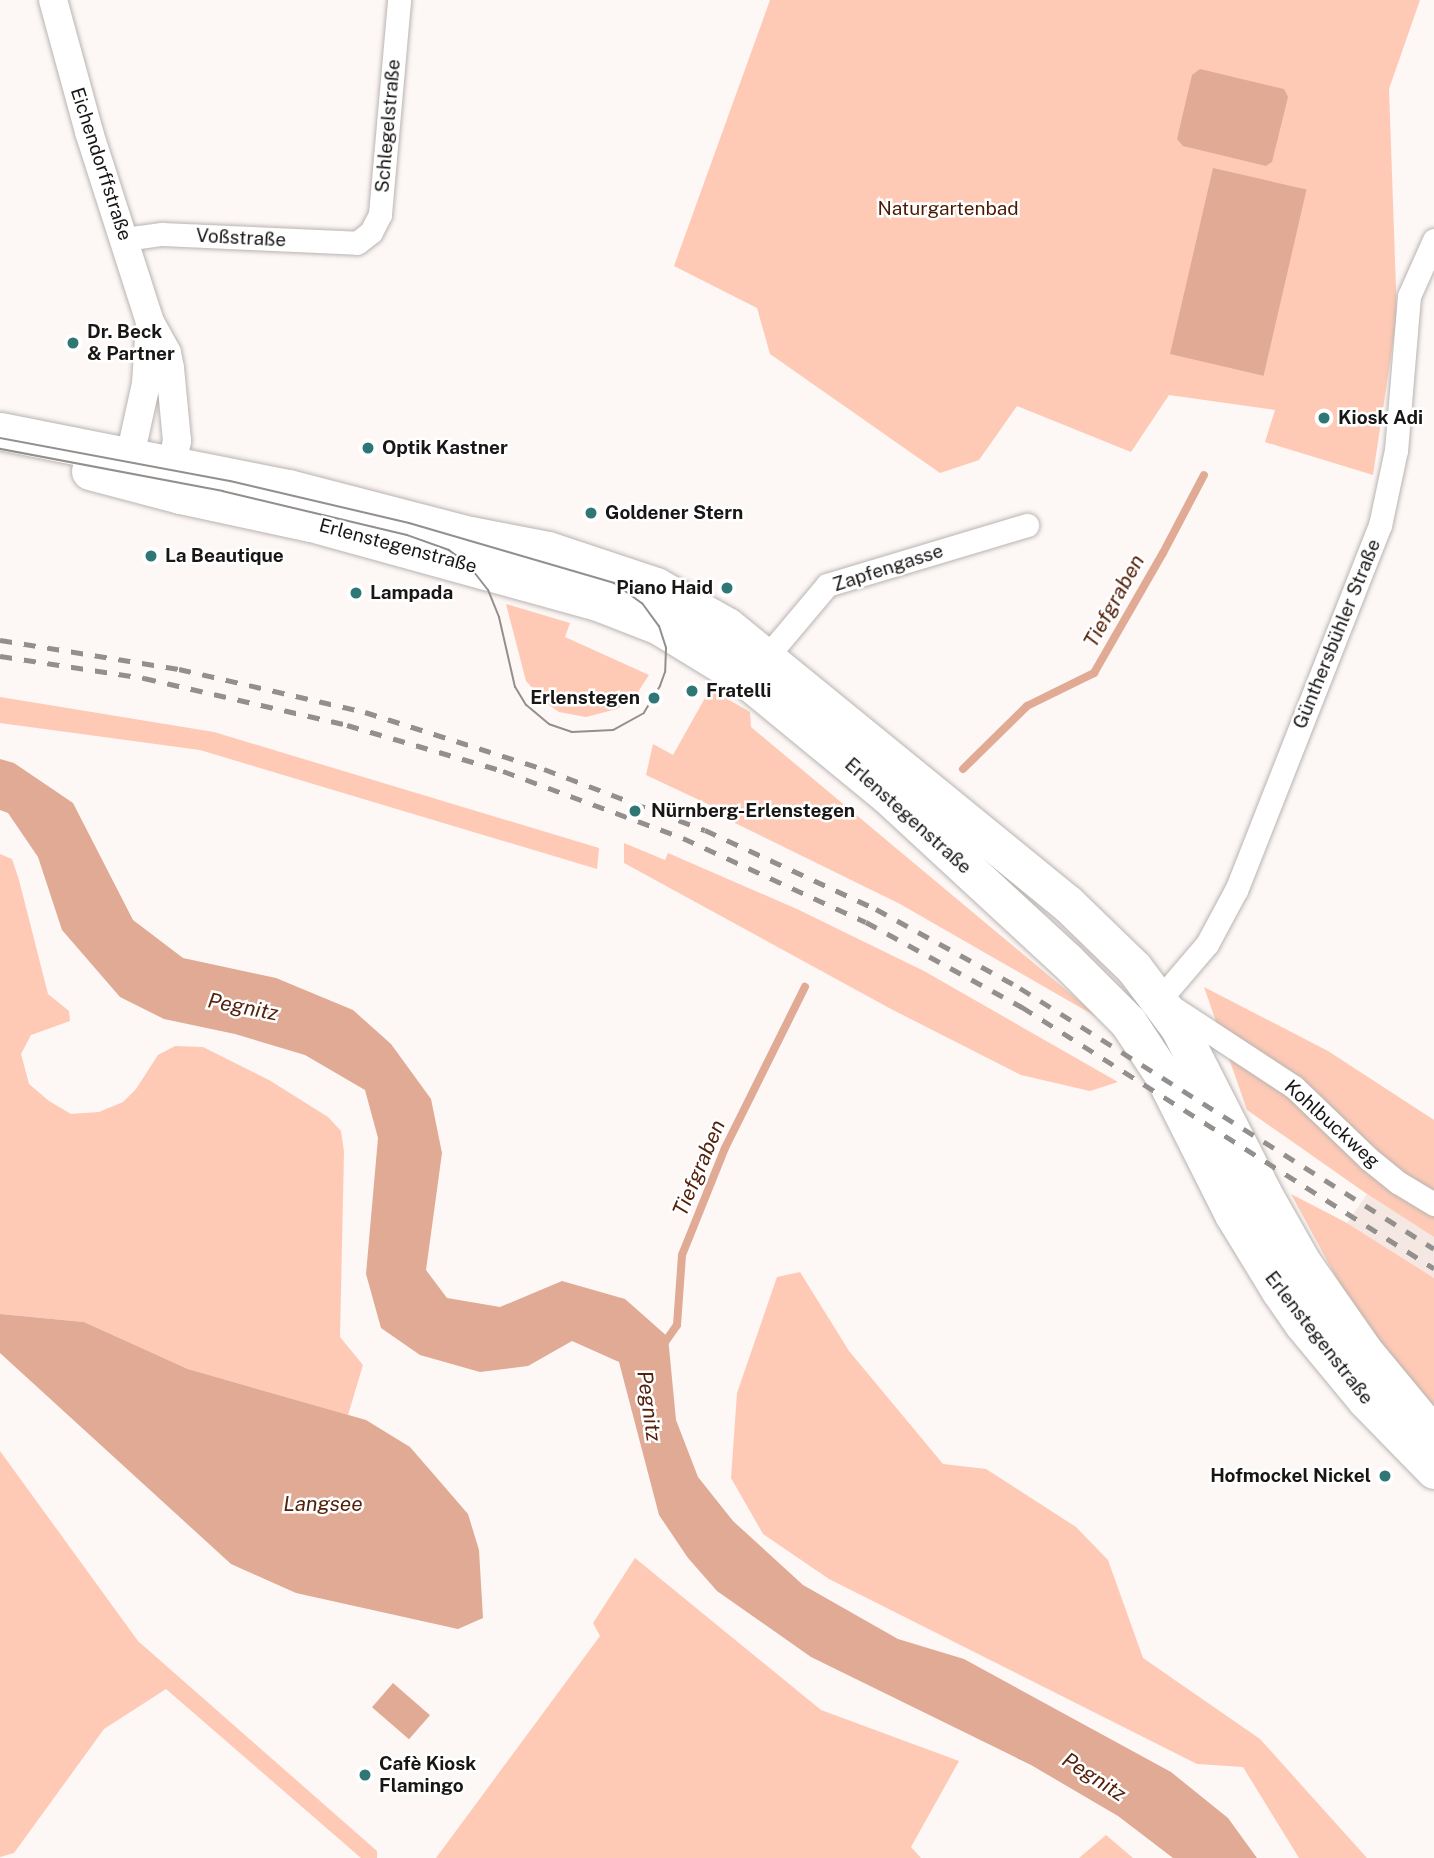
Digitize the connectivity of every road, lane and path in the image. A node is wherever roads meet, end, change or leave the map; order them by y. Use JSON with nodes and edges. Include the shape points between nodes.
{"nodes":[{"id":1,"x":398,"y":0,"type":"edge"},
{"id":2,"x":56,"y":2,"type":"edge"},
{"id":3,"x":125,"y":239,"type":"junction"},
{"id":4,"x":1434,"y":240,"type":"edge"},
{"id":5,"x":357,"y":243,"type":"joint"},
{"id":6,"x":150,"y":322,"type":"junction"},
{"id":7,"x":0,"y":431,"type":"edge"},
{"id":8,"x":0,"y":454,"type":"edge"},
{"id":9,"x":149,"y":468,"type":"junction"},
{"id":10,"x":1027,"y":525,"type":"dead end"},
{"id":11,"x":757,"y":668,"type":"junction"},
{"id":12,"x":880,"y":768,"type":"junction"},
{"id":13,"x":1160,"y":999,"type":"junction"},
{"id":14,"x":1128,"y":1022,"type":"junction"},
{"id":15,"x":1434,"y":1204,"type":"edge"},
{"id":16,"x":1353,"y":1361,"type":"junction"},
{"id":17,"x":1434,"y":1436,"type":"edge"},
{"id":18,"x":1434,"y":1470,"type":"edge"}],
"edges":[{"from":1,"to":5,"type":"street","name":"Schlegelstraße","via":[[380,214],[371,232]]},
{"from":2,"to":3,"type":"street","name":"Eichendorffstraße","via":[[82,108]]},
{"from":3,"to":5,"type":"street","name":"Voßstraße","via":[[162,234]]},
{"from":3,"to":6,"type":"street","name":"Eichendorffstraße"},
{"from":4,"to":13,"type":"street","name":"Günthersbühler Straße","via":[[1409,296],[1396,450],[1380,525],[1236,890],[1206,944]]},
{"from":6,"to":9,"type":"street","name":"Eichendorffstraße","via":[[146,384]]},
{"from":6,"to":9,"type":"street","name":"Eichendorffstraße","via":[[167,353],[177,441]]},
{"from":7,"to":9,"type":"main road","name":"Erlenstegenstraße"},
{"from":8,"to":9,"type":"main road","name":"Erlenstegenstraße"},
{"from":9,"to":11,"type":"main road","name":"Erlenstegenstraße","via":[[315,509],[610,606]]},
{"from":10,"to":11,"type":"street","name":"Zapfengasse","via":[[827,585]]},
{"from":11,"to":12,"type":"main road","name":"Erlenstegenstraße"},
{"from":12,"to":13,"type":"main road","name":"Erlenstegenstraße","via":[[1068,903]]},
{"from":12,"to":14,"type":"main road","name":"Erlenstegenstraße"},
{"from":13,"to":14,"type":"main road"},
{"from":13,"to":15,"type":"street","name":"Kohlbuckweg","via":[[1294,1087],[1370,1159]]},
{"from":13,"to":16,"type":"main road","name":"Erlenstegenstraße","via":[[1200,1065]]},
{"from":14,"to":16,"type":"main road","name":"Erlenstegenstraße","via":[[1163,1075],[1265,1269],[1303,1324]]},
{"from":16,"to":17,"type":"main road","name":"Erlenstegenstraße"},
{"from":16,"to":18,"type":"main road","name":"Erlenstegenstraße","via":[[1400,1438]]}]}
